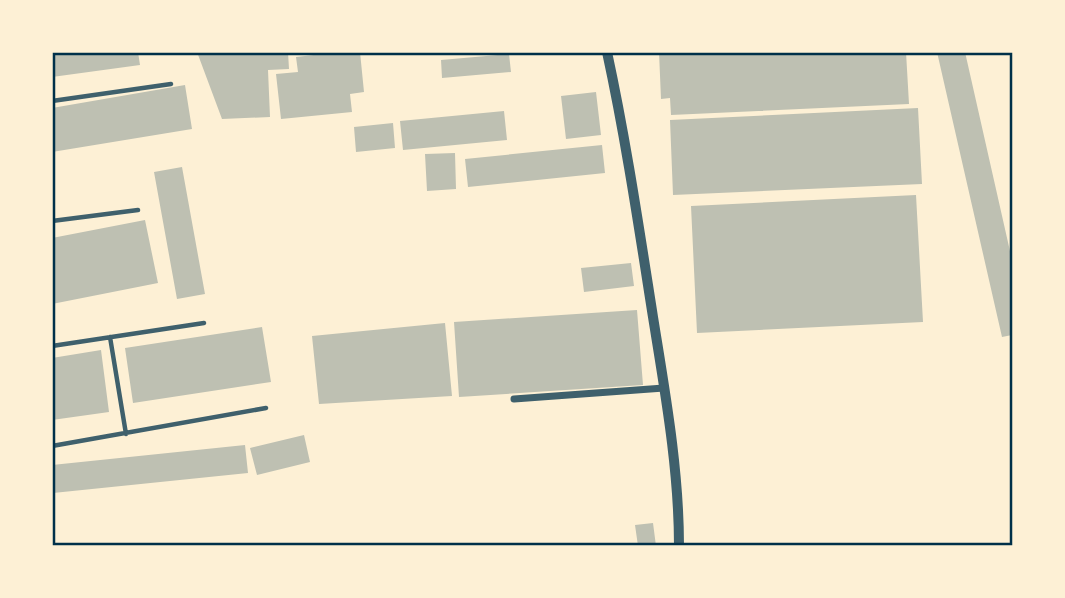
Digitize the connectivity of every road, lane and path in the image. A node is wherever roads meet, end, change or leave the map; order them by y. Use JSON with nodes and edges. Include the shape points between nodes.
{"nodes":[{"id":1,"x":607,"y":52,"type":"edge"},
{"id":2,"x":171,"y":84,"type":"dead end"},
{"id":3,"x":52,"y":101,"type":"edge"},
{"id":4,"x":138,"y":210,"type":"dead end"},
{"id":5,"x":52,"y":222,"type":"edge"},
{"id":6,"x":204,"y":323,"type":"dead end"},
{"id":7,"x":110,"y":337,"type":"junction"},
{"id":8,"x":52,"y":345,"type":"edge"},
{"id":9,"x":664,"y":388,"type":"junction"},
{"id":10,"x":514,"y":399,"type":"dead end"},
{"id":11,"x":266,"y":408,"type":"dead end"},
{"id":12,"x":126,"y":434,"type":"junction"},
{"id":13,"x":52,"y":446,"type":"edge"},
{"id":14,"x":679,"y":545,"type":"edge"}],
"edges":[{"from":1,"to":9,"type":"street"},
{"from":2,"to":3,"type":"lane"},
{"from":4,"to":5,"type":"lane"},
{"from":6,"to":7,"type":"lane"},
{"from":7,"to":8,"type":"lane"},
{"from":7,"to":12,"type":"lane"},
{"from":9,"to":10,"type":"street"},
{"from":9,"to":14,"type":"street"},
{"from":11,"to":12,"type":"lane"},
{"from":12,"to":13,"type":"lane"}]}
